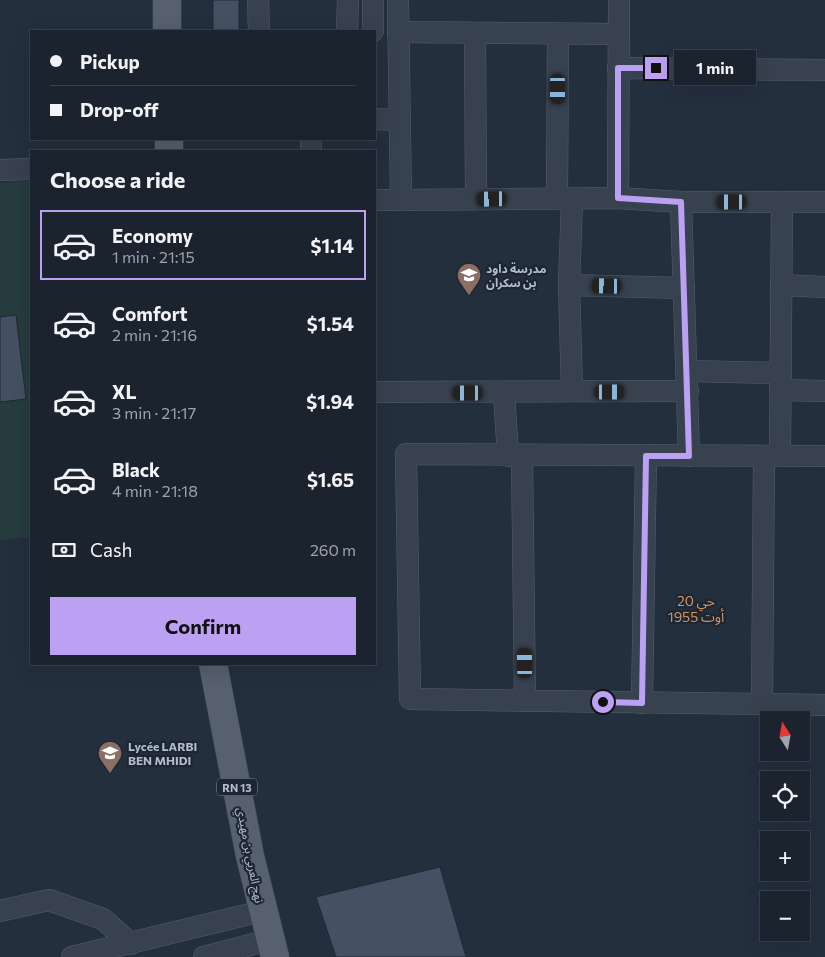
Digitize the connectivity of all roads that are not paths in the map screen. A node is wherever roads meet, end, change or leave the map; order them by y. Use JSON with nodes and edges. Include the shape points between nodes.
{"nodes":[{"id":1,"x":167,"y":0,"type":"edge"},
{"id":2,"x":258,"y":0,"type":"edge"},
{"id":3,"x":348,"y":0,"type":"edge"},
{"id":4,"x":373,"y":0,"type":"edge"},
{"id":5,"x":398,"y":0,"type":"edge"},
{"id":6,"x":619,"y":0,"type":"edge"},
{"id":7,"x":167,"y":30,"type":"edge"},
{"id":8,"x":259,"y":30,"type":"edge"},
{"id":9,"x":347,"y":30,"type":"edge"},
{"id":10,"x":373,"y":30,"type":"edge"},
{"id":11,"x":475,"y":32,"type":"junction"},
{"id":12,"x":558,"y":34,"type":"junction"},
{"id":13,"x":618,"y":34,"type":"junction"},
{"id":14,"x":398,"y":41,"type":"junction"},
{"id":15,"x":376,"y":43,"type":"edge"},
{"id":16,"x":618,"y":68,"type":"junction"},
{"id":17,"x":825,"y":70,"type":"edge"},
{"id":18,"x":376,"y":119,"type":"edge"},
{"id":19,"x":398,"y":120,"type":"junction"},
{"id":20,"x":30,"y":169,"type":"edge"},
{"id":21,"x":0,"y":170,"type":"edge"},
{"id":22,"x":564,"y":198,"type":"junction"},
{"id":23,"x":618,"y":198,"type":"junction"},
{"id":24,"x":476,"y":199,"type":"junction"},
{"id":25,"x":376,"y":200,"type":"edge"},
{"id":26,"x":401,"y":200,"type":"junction"},
{"id":27,"x":681,"y":202,"type":"junction"},
{"id":28,"x":782,"y":202,"type":"junction"},
{"id":29,"x":825,"y":202,"type":"edge"},
{"id":30,"x":781,"y":285,"type":"junction"},
{"id":31,"x":569,"y":286,"type":"junction"},
{"id":32,"x":825,"y":287,"type":"edge"},
{"id":33,"x":684,"y":288,"type":"junction"},
{"id":34,"x":688,"y":381,"type":"junction"},
{"id":35,"x":781,"y":382,"type":"junction"},
{"id":36,"x":825,"y":391,"type":"edge"},
{"id":37,"x":376,"y":392,"type":"edge"},
{"id":38,"x":572,"y":392,"type":"junction"},
{"id":39,"x":504,"y":393,"type":"junction"},
{"id":40,"x":515,"y":455,"type":"junction"},
{"id":41,"x":772,"y":455,"type":"junction"},
{"id":42,"x":646,"y":456,"type":"junction"},
{"id":43,"x":689,"y":456,"type":"junction"},
{"id":44,"x":825,"y":456,"type":"edge"},
{"id":45,"x":213,"y":665,"type":"edge"},
{"id":46,"x":525,"y":701,"type":"junction"},
{"id":47,"x":642,"y":703,"type":"junction"},
{"id":48,"x":762,"y":704,"type":"junction"},
{"id":49,"x":825,"y":705,"type":"edge"},
{"id":50,"x":0,"y":910,"type":"edge"},
{"id":51,"x":262,"y":911,"type":"junction"},
{"id":52,"x":132,"y":944,"type":"junction"},
{"id":53,"x":272,"y":949,"type":"edge"},
{"id":54,"x":72,"y":957,"type":"edge"},
{"id":55,"x":204,"y":957,"type":"edge"}],
"edges":[{"from":1,"to":7,"type":"main road"},
{"from":2,"to":8,"type":"street"},
{"from":3,"to":9,"type":"street"},
{"from":4,"to":10,"type":"street"},
{"from":5,"to":14,"type":"street"},
{"from":6,"to":13,"type":"street"},
{"from":11,"to":12,"type":"street"},
{"from":11,"to":14,"type":"street"},
{"from":11,"to":24,"type":"street"},
{"from":12,"to":13,"type":"street"},
{"from":12,"to":22,"type":"street"},
{"from":13,"to":16,"type":"street"},
{"from":14,"to":15,"type":"street"},
{"from":14,"to":19,"type":"street"},
{"from":16,"to":17,"type":"street"},
{"from":16,"to":23,"type":"street"},
{"from":18,"to":19,"type":"street"},
{"from":19,"to":26,"type":"street"},
{"from":20,"to":21,"type":"street"},
{"from":22,"to":23,"type":"street"},
{"from":22,"to":24,"type":"street"},
{"from":22,"to":31,"type":"street"},
{"from":23,"to":27,"type":"street"},
{"from":24,"to":26,"type":"street"},
{"from":25,"to":26,"type":"street"},
{"from":27,"to":28,"type":"street"},
{"from":27,"to":33,"type":"street"},
{"from":28,"to":29,"type":"street"},
{"from":28,"to":30,"type":"street"},
{"from":30,"to":32,"type":"street"},
{"from":30,"to":35,"type":"street"},
{"from":31,"to":33,"type":"street"},
{"from":31,"to":38,"type":"street"},
{"from":33,"to":34,"type":"street"},
{"from":34,"to":35,"type":"street"},
{"from":34,"to":38,"type":"street"},
{"from":34,"to":43,"type":"street"},
{"from":35,"to":36,"type":"street"},
{"from":35,"to":41,"type":"street"},
{"from":37,"to":39,"type":"street"},
{"from":38,"to":39,"type":"street"},
{"from":39,"to":40,"type":"street"},
{"from":40,"to":42,"type":"street"},
{"from":40,"to":46,"type":"street"},
{"from":40,"to":46,"type":"street","via":[[406,454],[410,700]]},
{"from":41,"to":43,"type":"street"},
{"from":41,"to":44,"type":"street"},
{"from":41,"to":48,"type":"street"},
{"from":42,"to":43,"type":"street"},
{"from":42,"to":47,"type":"street"},
{"from":45,"to":51,"type":"main road","name":"نهج العربي بن مهيدي","number":"RN 13"},
{"from":46,"to":47,"type":"street"},
{"from":47,"to":48,"type":"street"},
{"from":48,"to":49,"type":"street"},
{"from":50,"to":52,"type":"street","via":[[49,900],[103,918]]},
{"from":51,"to":52,"type":"street"},
{"from":51,"to":53,"type":"main road","name":"نهج العربي بن مهيدي","number":"RN 13"},
{"from":52,"to":54,"type":"street"},
{"from":53,"to":55,"type":"street"}]}
